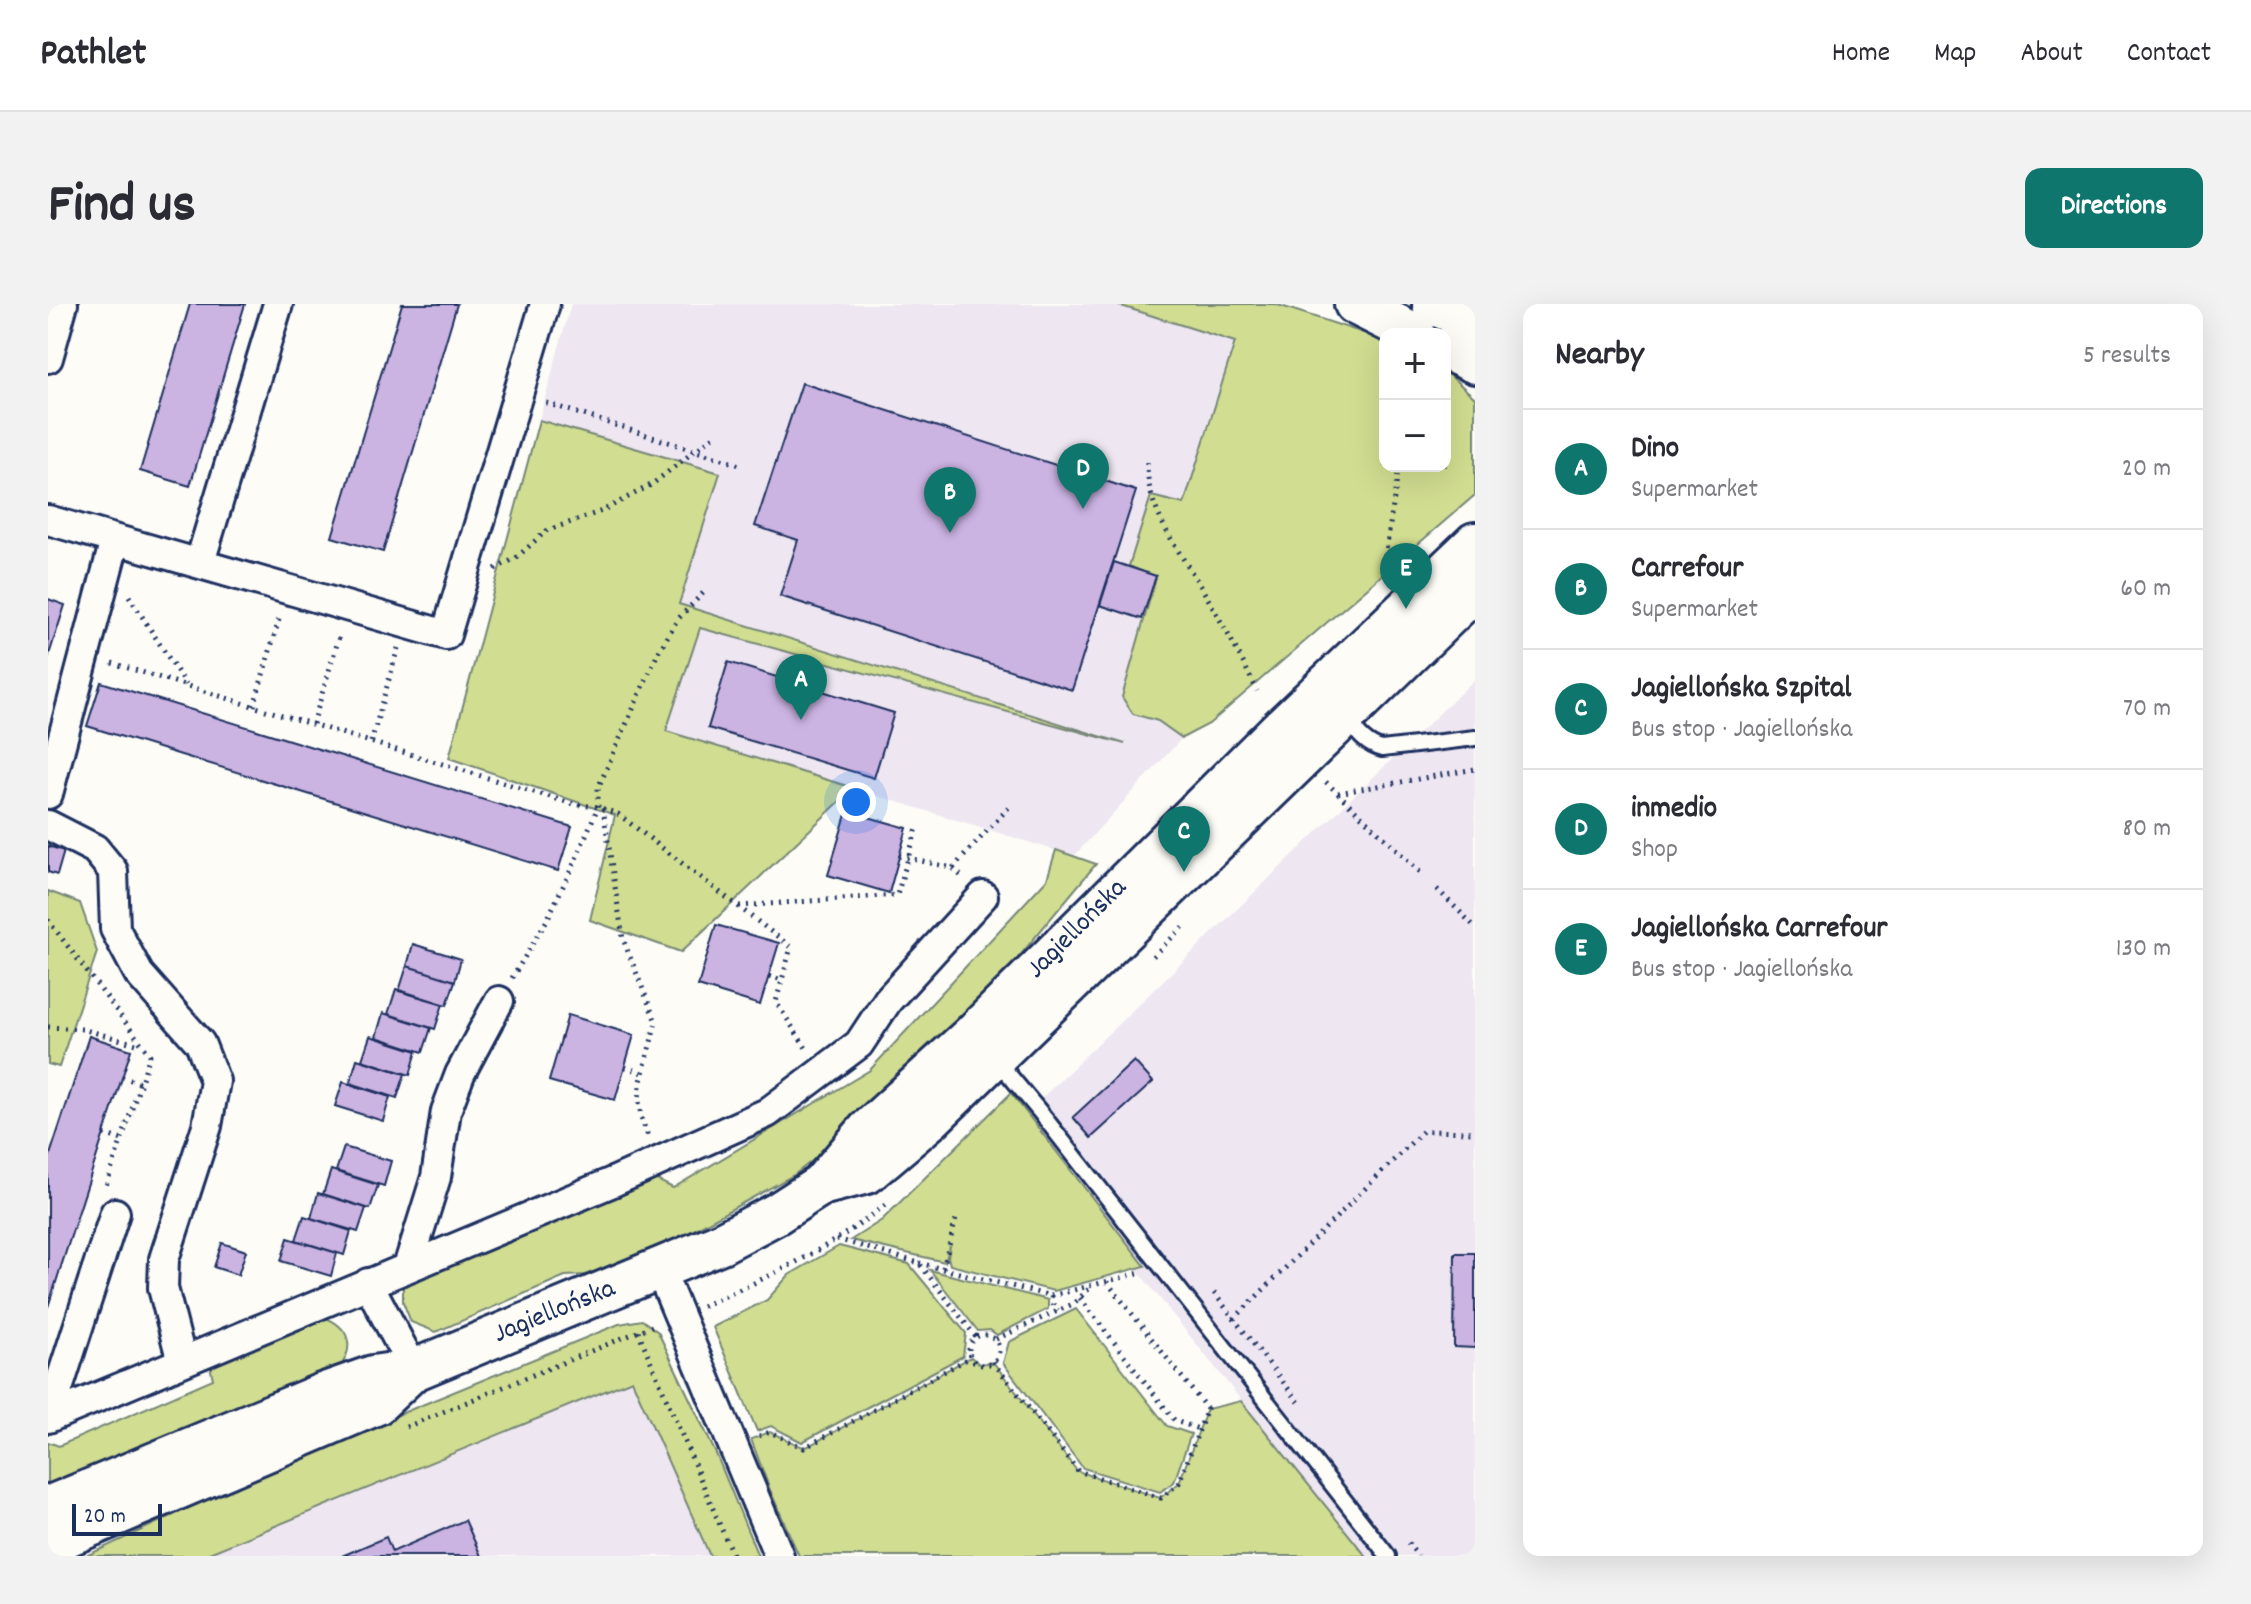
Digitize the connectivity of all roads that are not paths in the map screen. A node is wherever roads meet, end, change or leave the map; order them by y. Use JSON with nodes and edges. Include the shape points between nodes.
{"nodes":[{"id":1,"x":63,"y":304,"type":"edge"},
{"id":2,"x":278,"y":304,"type":"edge"},
{"id":3,"x":545,"y":304,"type":"edge"},
{"id":4,"x":1355,"y":304,"type":"edge"},
{"id":5,"x":1433,"y":304,"type":"edge"},
{"id":6,"x":1475,"y":322,"type":"edge"},
{"id":7,"x":1403,"y":328,"type":"edge"},
{"id":8,"x":1451,"y":352,"type":"edge"},
{"id":9,"x":48,"y":358,"type":"edge"},
{"id":10,"x":1475,"y":363,"type":"edge"},
{"id":11,"x":48,"y":520,"type":"edge"},
{"id":12,"x":1475,"y":543,"type":"edge"},
{"id":13,"x":111,"y":551,"type":"junction"},
{"id":14,"x":200,"y":562,"type":"junction"},
{"id":15,"x":1475,"y":590,"type":"edge"},
{"id":16,"x":1332,"y":704,"type":"junction"},
{"id":17,"x":1475,"y":738,"type":"edge"},
{"id":18,"x":48,"y":794,"type":"edge"},
{"id":19,"x":48,"y":825,"type":"edge"},
{"id":20,"x":983,"y":896,"type":"road end"},
{"id":21,"x":499,"y":1001,"type":"road end"},
{"id":22,"x":983,"y":1046,"type":"junction"},
{"id":23,"x":109,"y":1206,"type":"road end"},
{"id":24,"x":408,"y":1267,"type":"junction"},
{"id":25,"x":660,"y":1270,"type":"junction"},
{"id":26,"x":368,"y":1283,"type":"junction"},
{"id":27,"x":182,"y":1362,"type":"junction"},
{"id":28,"x":414,"y":1370,"type":"junction"},
{"id":29,"x":49,"y":1418,"type":"edge"},
{"id":30,"x":63,"y":1528,"type":"edge"},
{"id":31,"x":779,"y":1556,"type":"edge"},
{"id":32,"x":1388,"y":1556,"type":"edge"}],
"edges":[{"from":1,"to":9,"type":"street"},
{"from":2,"to":14,"type":"street"},
{"from":3,"to":14,"type":"street","via":[[446,635]]},
{"from":4,"to":7,"type":"street"},
{"from":5,"to":6,"type":"street"},
{"from":8,"to":10,"type":"street"},
{"from":11,"to":13,"type":"street"},
{"from":12,"to":16,"type":"street","name":"Jagiellońska"},
{"from":13,"to":14,"type":"street"},
{"from":13,"to":18,"type":"street"},
{"from":15,"to":16,"type":"street","name":"Jagiellońska"},
{"from":16,"to":17,"type":"lane","via":[[1372,747]]},
{"from":16,"to":22,"type":"street","name":"Jagiellońska"},
{"from":19,"to":27,"type":"street","via":[[95,849],[113,871],[115,929],[139,974],[200,1043],[215,1081],[207,1126],[164,1259],[163,1288]]},
{"from":20,"to":24,"type":"street","via":[[888,1000],[859,1044],[767,1113]]},
{"from":21,"to":24,"type":"street","via":[[446,1111],[436,1177]]},
{"from":22,"to":25,"type":"street","name":"Jagiellońska","via":[[868,1130],[821,1185],[735,1236]]},
{"from":22,"to":32,"type":"lane"},
{"from":23,"to":29,"type":"street"},
{"from":24,"to":26,"type":"street"},
{"from":25,"to":28,"type":"street","name":"Jagiellońska"},
{"from":25,"to":31,"type":"street"},
{"from":26,"to":27,"type":"street"},
{"from":26,"to":28,"type":"street"},
{"from":27,"to":29,"type":"street"},
{"from":28,"to":30,"type":"street","name":"Jagiellońska","via":[[373,1376],[322,1394]]}]}
